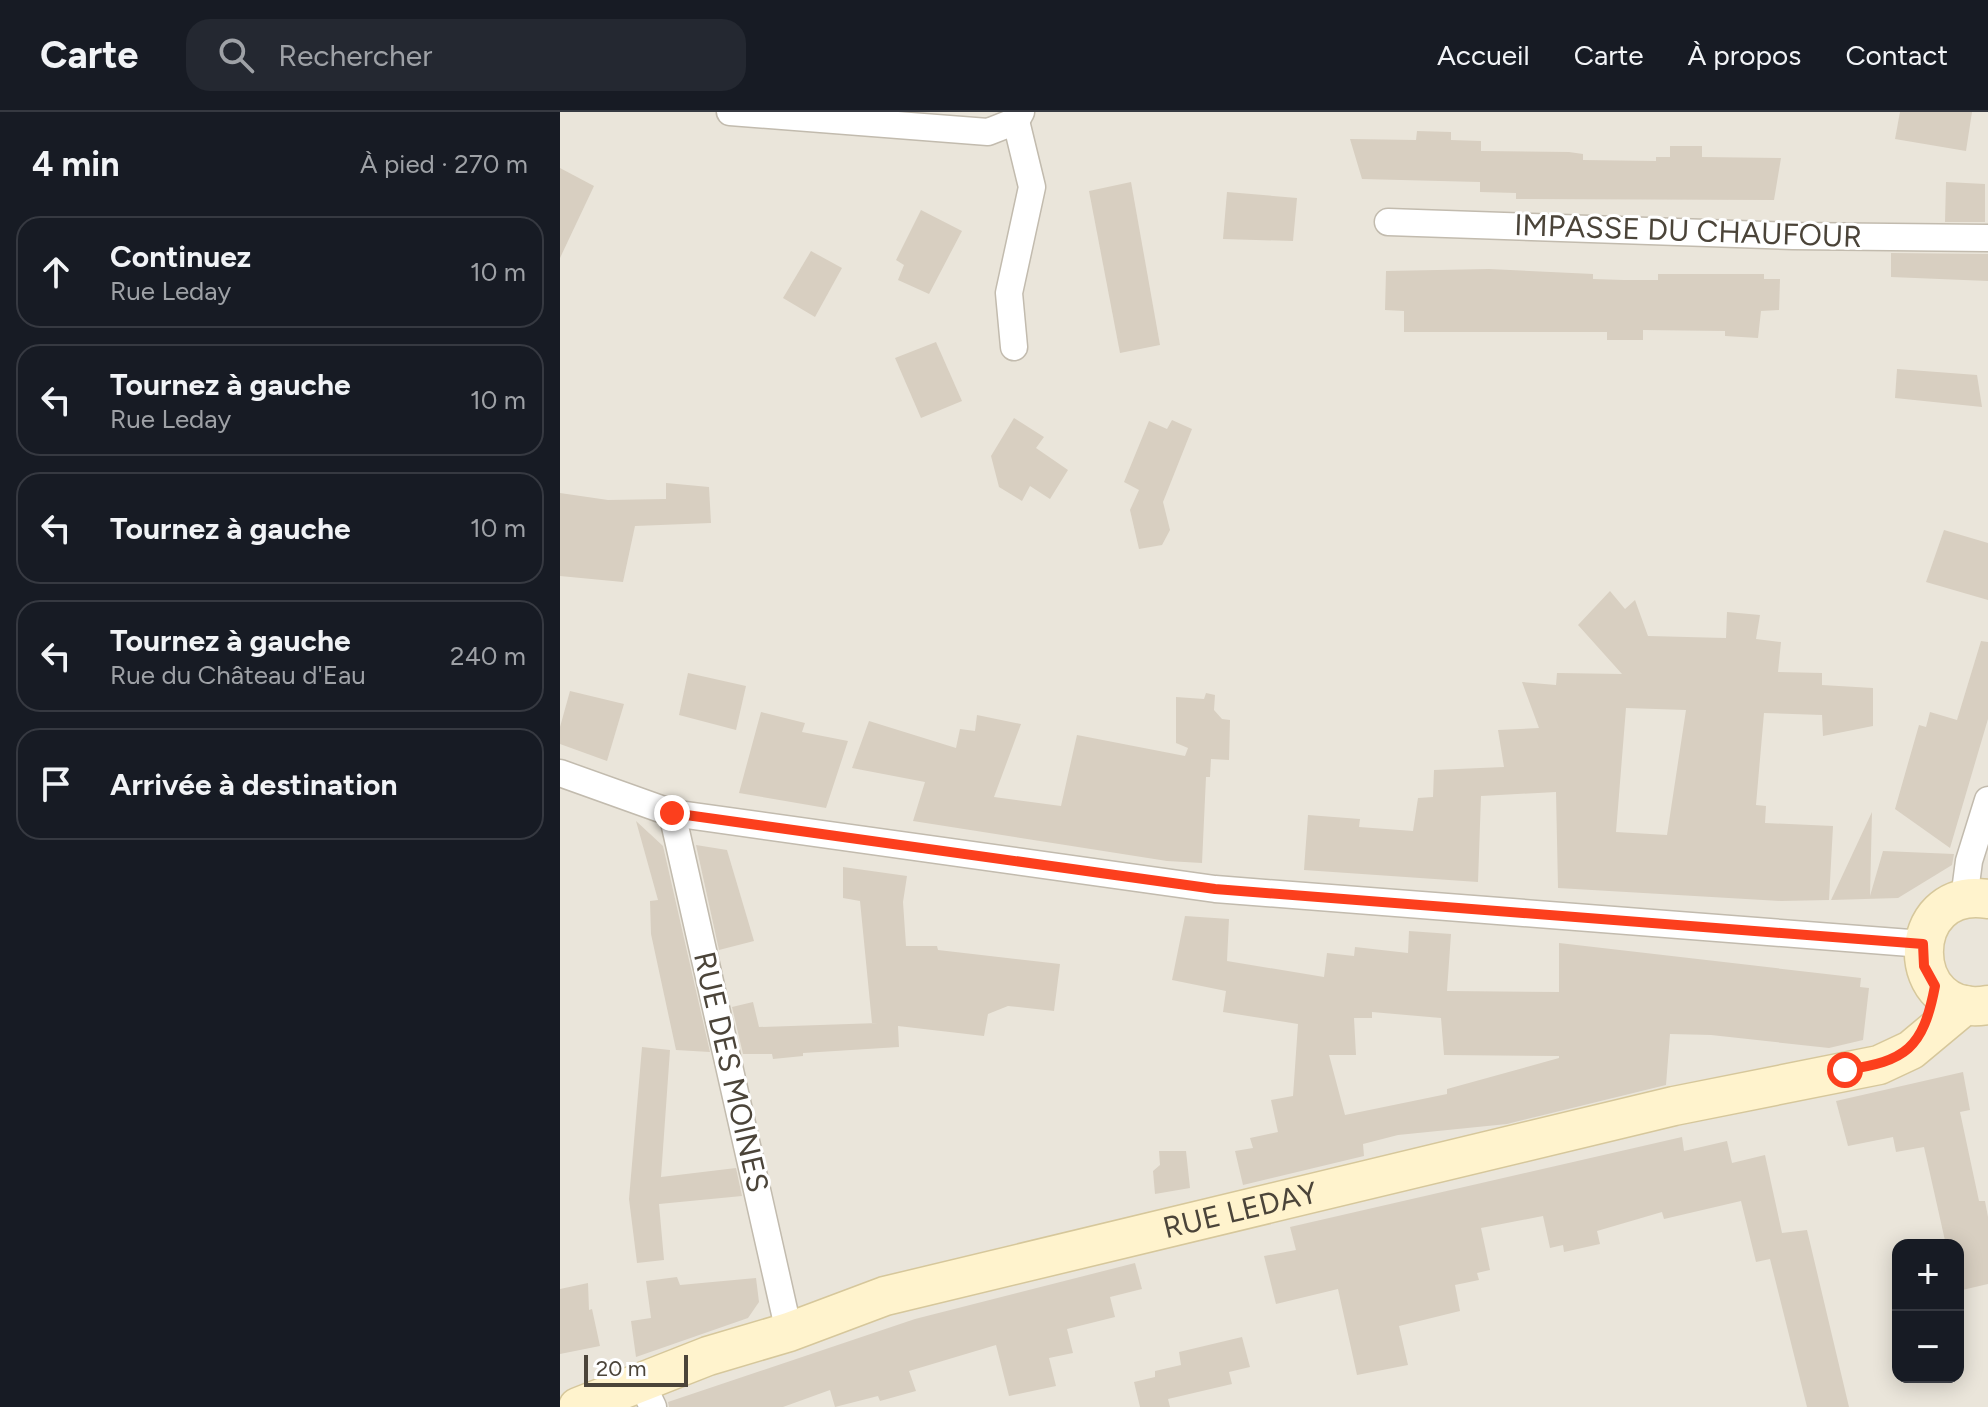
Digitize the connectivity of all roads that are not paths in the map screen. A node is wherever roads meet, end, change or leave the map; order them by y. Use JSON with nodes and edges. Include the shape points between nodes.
{"nodes":[{"id":1,"x":730,"y":112,"type":"edge"},
{"id":2,"x":1018,"y":116,"type":"edge"},
{"id":3,"x":1388,"y":222,"type":"dead end"},
{"id":4,"x":1988,"y":238,"type":"edge"},
{"id":5,"x":1014,"y":347,"type":"dead end"},
{"id":6,"x":560,"y":773,"type":"edge"},
{"id":7,"x":1988,"y":800,"type":"edge"},
{"id":8,"x":672,"y":813,"type":"junction"},
{"id":9,"x":1976,"y":899,"type":"edge"},
{"id":10,"x":1923,"y":944,"type":"junction"},
{"id":11,"x":1963,"y":999,"type":"edge"},
{"id":12,"x":789,"y":1332,"type":"junction"},
{"id":13,"x":647,"y":1394,"type":"edge"},
{"id":14,"x":578,"y":1407,"type":"edge"}],
"edges":[{"from":1,"to":2,"type":"street","via":[[988,132]]},
{"from":2,"to":5,"type":"street","via":[[1032,187],[1009,293]]},
{"from":3,"to":4,"type":"street","name":"IMPASSE DU CHAUFOUR"},
{"from":6,"to":8,"type":"street"},
{"from":7,"to":9,"type":"street","via":[[1969,861]]},
{"from":8,"to":10,"type":"street","via":[[1215,889]]},
{"from":8,"to":12,"type":"street","name":"RUE DES MOINES"},
{"from":9,"to":10,"type":"main road","via":[[1937,915]]},
{"from":10,"to":11,"type":"main road","via":[[1924,966]]},
{"from":11,"to":12,"type":"main road","name":"RUE LEDAY","via":[[1927,1017],[1911,1050],[1879,1065],[1674,1106],[885,1296]]},
{"from":12,"to":13,"type":"main road","name":"RUE LEDAY","via":[[708,1356]]},
{"from":13,"to":14,"type":"main road","name":"RUE LEDAY"}]}
